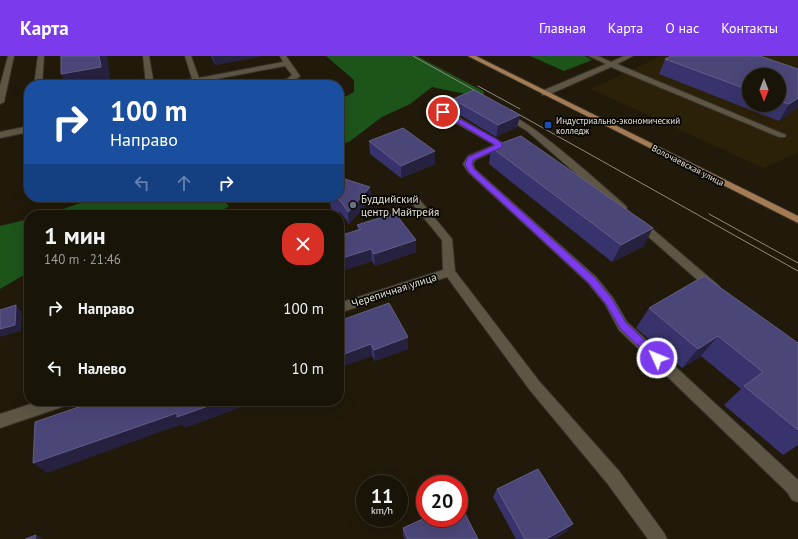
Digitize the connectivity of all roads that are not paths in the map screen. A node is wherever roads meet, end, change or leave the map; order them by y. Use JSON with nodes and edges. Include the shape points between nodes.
{"nodes":[{"id":1,"x":11,"y":56,"type":"edge"},
{"id":2,"x":41,"y":56,"type":"edge"},
{"id":3,"x":146,"y":56,"type":"edge"},
{"id":4,"x":188,"y":56,"type":"edge"},
{"id":5,"x":283,"y":56,"type":"edge"},
{"id":6,"x":471,"y":56,"type":"edge"},
{"id":7,"x":592,"y":56,"type":"edge"},
{"id":8,"x":630,"y":56,"type":"edge"},
{"id":9,"x":288,"y":63,"type":"junction"},
{"id":10,"x":610,"y":64,"type":"junction"},
{"id":11,"x":39,"y":80,"type":"edge"},
{"id":12,"x":149,"y":80,"type":"edge"},
{"id":13,"x":196,"y":80,"type":"joint"},
{"id":14,"x":290,"y":80,"type":"edge"},
{"id":15,"x":544,"y":93,"type":"junction"},
{"id":16,"x":0,"y":102,"type":"edge"},
{"id":17,"x":443,"y":112,"type":"dead end"},
{"id":18,"x":512,"y":118,"type":"edge"},
{"id":19,"x":24,"y":130,"type":"edge"},
{"id":20,"x":0,"y":135,"type":"edge"},
{"id":21,"x":782,"y":135,"type":"dead end"},
{"id":22,"x":415,"y":201,"type":"dead end"},
{"id":23,"x":798,"y":220,"type":"edge"},
{"id":24,"x":449,"y":272,"type":"junction"},
{"id":25,"x":721,"y":294,"type":"edge"},
{"id":26,"x":344,"y":306,"type":"edge"},
{"id":27,"x":45,"y":406,"type":"edge"},
{"id":28,"x":0,"y":421,"type":"edge"},
{"id":29,"x":796,"y":487,"type":"edge"},
{"id":30,"x":658,"y":539,"type":"edge"}],
"edges":[{"from":1,"to":16,"type":"street"},
{"from":2,"to":11,"type":"street"},
{"from":3,"to":12,"type":"street"},
{"from":4,"to":13,"type":"street"},
{"from":5,"to":9,"type":"street"},
{"from":6,"to":15,"type":"main road","name":"Волочаевская улица"},
{"from":7,"to":10,"type":"street"},
{"from":8,"to":10,"type":"street"},
{"from":9,"to":13,"type":"street"},
{"from":9,"to":14,"type":"street","via":[[296,76]]},
{"from":10,"to":15,"type":"street"},
{"from":10,"to":21,"type":"street"},
{"from":15,"to":23,"type":"main road","name":"Волочаевская улица"},
{"from":17,"to":29,"type":"street","via":[[500,145],[470,158],[468,164],[471,170],[592,280],[609,301],[623,326]]},
{"from":18,"to":25,"type":"street","via":[[530,128]]},
{"from":19,"to":20,"type":"street"},
{"from":22,"to":24,"type":"street","via":[[447,239]]},
{"from":24,"to":26,"type":"street","name":"Черепичная улица"},
{"from":24,"to":30,"type":"street","via":[[534,385],[614,477]]},
{"from":27,"to":28,"type":"street"}]}
